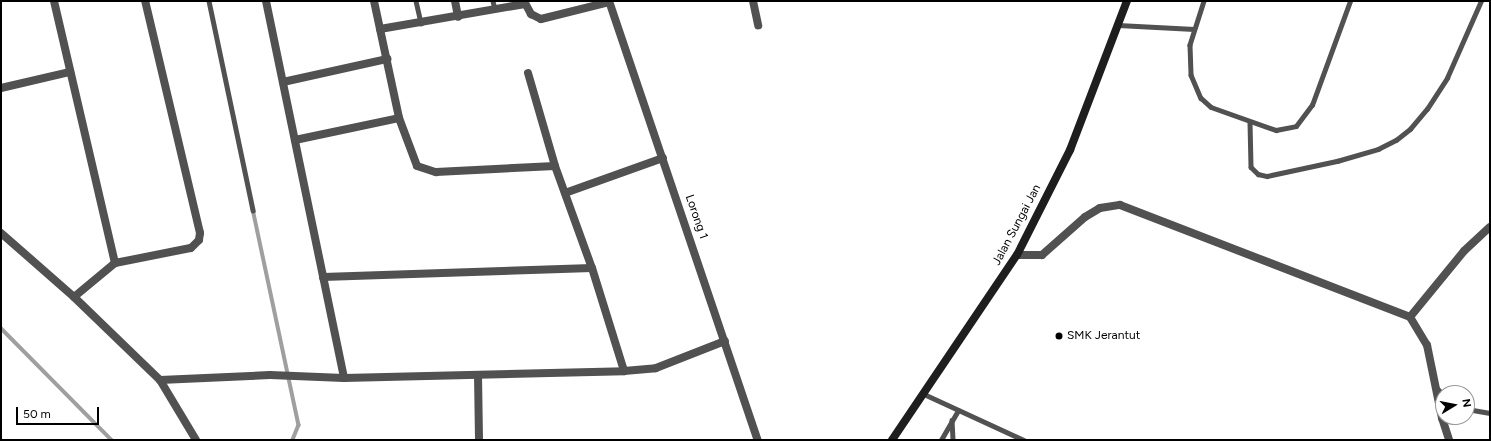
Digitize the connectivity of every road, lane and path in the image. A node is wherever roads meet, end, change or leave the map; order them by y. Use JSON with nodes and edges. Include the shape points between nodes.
{"nodes":[{"id":1,"x":54,"y":1,"type":"edge"},
{"id":2,"x":145,"y":1,"type":"edge"},
{"id":3,"x":209,"y":1,"type":"edge"},
{"id":4,"x":266,"y":1,"type":"edge"},
{"id":5,"x":374,"y":1,"type":"edge"},
{"id":6,"x":416,"y":1,"type":"edge"},
{"id":7,"x":455,"y":1,"type":"edge"},
{"id":8,"x":753,"y":1,"type":"edge"},
{"id":9,"x":1127,"y":1,"type":"edge"},
{"id":10,"x":1204,"y":1,"type":"edge"},
{"id":11,"x":1350,"y":1,"type":"edge"},
{"id":12,"x":1481,"y":1,"type":"edge"},
{"id":13,"x":525,"y":2,"type":"edge"},
{"id":14,"x":609,"y":2,"type":"edge"},
{"id":15,"x":494,"y":5,"type":"edge"},
{"id":16,"x":458,"y":17,"type":"junction"},
{"id":17,"x":421,"y":23,"type":"junction"},
{"id":18,"x":1118,"y":24,"type":"junction"},
{"id":19,"x":758,"y":25,"type":"dead end"},
{"id":20,"x":380,"y":29,"type":"junction"},
{"id":21,"x":1194,"y":29,"type":"junction"},
{"id":22,"x":387,"y":60,"type":"junction"},
{"id":23,"x":70,"y":72,"type":"junction"},
{"id":24,"x":528,"y":73,"type":"dead end"},
{"id":25,"x":283,"y":82,"type":"junction"},
{"id":26,"x":1,"y":88,"type":"edge"},
{"id":27,"x":399,"y":118,"type":"junction"},
{"id":28,"x":1250,"y":122,"type":"junction"},
{"id":29,"x":295,"y":140,"type":"junction"},
{"id":30,"x":663,"y":158,"type":"junction"},
{"id":31,"x":555,"y":166,"type":"junction"},
{"id":32,"x":565,"y":193,"type":"junction"},
{"id":33,"x":253,"y":210,"type":"dead end"},
{"id":34,"x":1490,"y":227,"type":"edge"},
{"id":35,"x":1,"y":233,"type":"edge"},
{"id":36,"x":1017,"y":255,"type":"junction"},
{"id":37,"x":115,"y":263,"type":"junction"},
{"id":38,"x":592,"y":268,"type":"junction"},
{"id":39,"x":323,"y":277,"type":"junction"},
{"id":40,"x":74,"y":297,"type":"junction"},
{"id":41,"x":1410,"y":317,"type":"junction"},
{"id":42,"x":725,"y":341,"type":"junction"},
{"id":43,"x":624,"y":371,"type":"junction"},
{"id":44,"x":478,"y":375,"type":"junction"},
{"id":45,"x":344,"y":378,"type":"junction"},
{"id":46,"x":160,"y":380,"type":"junction"},
{"id":47,"x":1436,"y":385,"type":"edge"},
{"id":48,"x":924,"y":394,"type":"junction"},
{"id":49,"x":958,"y":410,"type":"junction"},
{"id":50,"x":1475,"y":410,"type":"edge"},
{"id":51,"x":1490,"y":413,"type":"edge"},
{"id":52,"x":952,"y":420,"type":"junction"},
{"id":53,"x":1445,"y":425,"type":"edge"},
{"id":54,"x":196,"y":440,"type":"edge"},
{"id":55,"x":479,"y":440,"type":"edge"},
{"id":56,"x":758,"y":440,"type":"edge"},
{"id":57,"x":892,"y":440,"type":"edge"},
{"id":58,"x":940,"y":440,"type":"edge"},
{"id":59,"x":953,"y":440,"type":"edge"},
{"id":60,"x":1024,"y":440,"type":"edge"},
{"id":61,"x":1450,"y":440,"type":"edge"}],
"edges":[{"from":1,"to":23,"type":"street"},
{"from":2,"to":37,"type":"street","via":[[200,232],[199,240],[191,248]]},
{"from":3,"to":33,"type":"lane"},
{"from":4,"to":25,"type":"street"},
{"from":5,"to":20,"type":"street"},
{"from":6,"to":17,"type":"lane"},
{"from":7,"to":16,"type":"street"},
{"from":8,"to":19,"type":"street"},
{"from":9,"to":18,"type":"main road","name":"Jalan Sungai Jan"},
{"from":10,"to":21,"type":"lane"},
{"from":11,"to":28,"type":"lane","via":[[1312,105],[1304,118],[1287,130],[1276,130]]},
{"from":12,"to":28,"type":"lane","via":[[1447,78],[1410,130],[1396,140],[1378,149],[1267,176],[1258,174],[1251,167]]},
{"from":13,"to":14,"type":"street","via":[[531,14],[541,19]]},
{"from":13,"to":15,"type":"street"},
{"from":14,"to":30,"type":"street","name":"Lorong 1"},
{"from":15,"to":16,"type":"street"},
{"from":16,"to":17,"type":"street"},
{"from":17,"to":20,"type":"street"},
{"from":18,"to":21,"type":"lane"},
{"from":18,"to":36,"type":"main road","name":"Jalan Sungai Jan","via":[[1070,150]]},
{"from":20,"to":22,"type":"street"},
{"from":21,"to":28,"type":"lane","via":[[1190,45],[1191,75],[1201,98],[1211,107]]},
{"from":22,"to":25,"type":"street"},
{"from":22,"to":27,"type":"street"},
{"from":23,"to":26,"type":"street"},
{"from":23,"to":37,"type":"street"},
{"from":24,"to":31,"type":"street"},
{"from":25,"to":29,"type":"street"},
{"from":27,"to":29,"type":"street"},
{"from":27,"to":31,"type":"street","via":[[414,161],[425,170]]},
{"from":29,"to":39,"type":"street"},
{"from":30,"to":32,"type":"street"},
{"from":30,"to":42,"type":"street","name":"Lorong 1"},
{"from":31,"to":32,"type":"street"},
{"from":32,"to":38,"type":"street"},
{"from":34,"to":41,"type":"street","via":[[1464,251]]},
{"from":35,"to":40,"type":"street"},
{"from":36,"to":41,"type":"street","via":[[1042,255],[1085,217],[1100,208],[1120,205]]},
{"from":36,"to":48,"type":"main road","name":"Jalan Sungai Jan"},
{"from":37,"to":40,"type":"street"},
{"from":38,"to":39,"type":"street"},
{"from":38,"to":43,"type":"street"},
{"from":39,"to":45,"type":"street"},
{"from":40,"to":46,"type":"street"},
{"from":41,"to":47,"type":"street","via":[[1427,345]]},
{"from":42,"to":43,"type":"street","via":[[663,366]]},
{"from":42,"to":56,"type":"street","name":"Lorong 1"},
{"from":43,"to":44,"type":"street"},
{"from":44,"to":45,"type":"street"},
{"from":44,"to":55,"type":"street"},
{"from":45,"to":46,"type":"street","via":[[270,374]]},
{"from":46,"to":54,"type":"street"},
{"from":48,"to":49,"type":"lane"},
{"from":48,"to":57,"type":"main road","name":"Jalan Sungai Jan"},
{"from":49,"to":52,"type":"lane"},
{"from":49,"to":60,"type":"lane"},
{"from":50,"to":51,"type":"lane"},
{"from":52,"to":58,"type":"lane"},
{"from":52,"to":59,"type":"lane"},
{"from":53,"to":61,"type":"street"}]}
